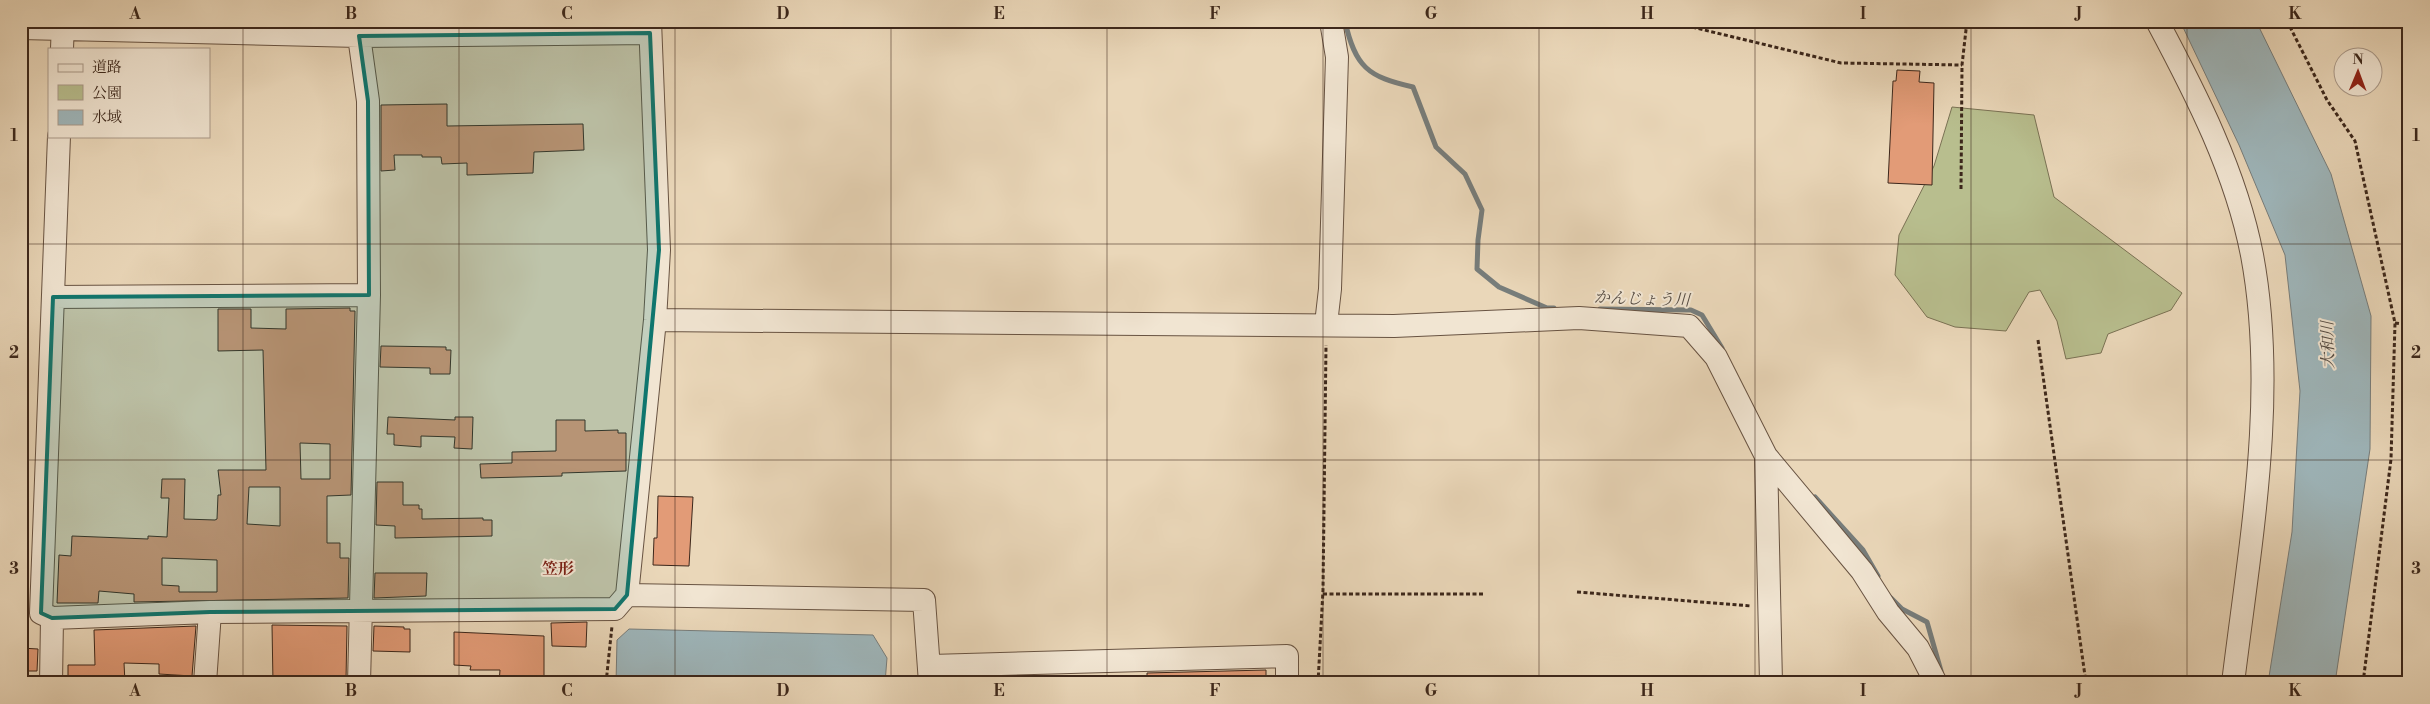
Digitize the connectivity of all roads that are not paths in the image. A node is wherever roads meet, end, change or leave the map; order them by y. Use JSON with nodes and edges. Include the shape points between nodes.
{"nodes":[{"id":1,"x":1331,"y":21,"type":"edge"},
{"id":2,"x":2157,"y":21,"type":"edge"},
{"id":3,"x":650,"y":27,"type":"edge"},
{"id":4,"x":21,"y":28,"type":"edge"},
{"id":5,"x":63,"y":33,"type":"edge"},
{"id":6,"x":359,"y":36,"type":"junction"},
{"id":7,"x":59,"y":138,"type":"edge"},
{"id":8,"x":369,"y":295,"type":"junction"},
{"id":9,"x":53,"y":297,"type":"junction"},
{"id":10,"x":656,"y":320,"type":"junction"},
{"id":11,"x":1326,"y":324,"type":"junction"},
{"id":12,"x":1766,"y":456,"type":"junction"},
{"id":13,"x":621,"y":602,"type":"junction"},
{"id":14,"x":362,"y":611,"type":"junction"},
{"id":15,"x":210,"y":612,"type":"junction"},
{"id":16,"x":52,"y":618,"type":"junction"},
{"id":17,"x":930,"y":674,"type":"edge"},
{"id":18,"x":954,"y":674,"type":"edge"},
{"id":19,"x":51,"y":683,"type":"edge"},
{"id":20,"x":205,"y":683,"type":"edge"},
{"id":21,"x":359,"y":683,"type":"edge"},
{"id":22,"x":1287,"y":683,"type":"edge"},
{"id":23,"x":1771,"y":683,"type":"edge"},
{"id":24,"x":1936,"y":683,"type":"edge"},
{"id":25,"x":2232,"y":683,"type":"edge"}],
"edges":[{"from":1,"to":11,"type":"street","via":[[1337,57],[1330,289]]},
{"from":2,"to":25,"type":"street","via":[[2209,125],[2237,198],[2252,254],[2262,335],[2258,477]]},
{"from":3,"to":6,"type":"street"},
{"from":3,"to":10,"type":"street","via":[[659,250]]},
{"from":4,"to":5,"type":"street"},
{"from":5,"to":6,"type":"street"},
{"from":6,"to":8,"type":"street","via":[[368,101]]},
{"from":7,"to":9,"type":"street"},
{"from":8,"to":9,"type":"street"},
{"from":8,"to":14,"type":"street"},
{"from":9,"to":16,"type":"street","via":[[41,613]]},
{"from":10,"to":11,"type":"street"},
{"from":10,"to":13,"type":"street"},
{"from":11,"to":12,"type":"street","via":[[1394,326],[1579,318],[1689,326],[1716,357]]},
{"from":12,"to":23,"type":"street"},
{"from":12,"to":24,"type":"street","via":[[1862,571],[1888,612],[1918,648]]},
{"from":13,"to":14,"type":"street"},
{"from":13,"to":17,"type":"street","via":[[924,600]]},
{"from":14,"to":15,"type":"street"},
{"from":14,"to":21,"type":"street"},
{"from":15,"to":16,"type":"street"},
{"from":15,"to":20,"type":"street"},
{"from":16,"to":19,"type":"street"},
{"from":17,"to":18,"type":"street"},
{"from":18,"to":22,"type":"street","via":[[1287,656]]}]}
